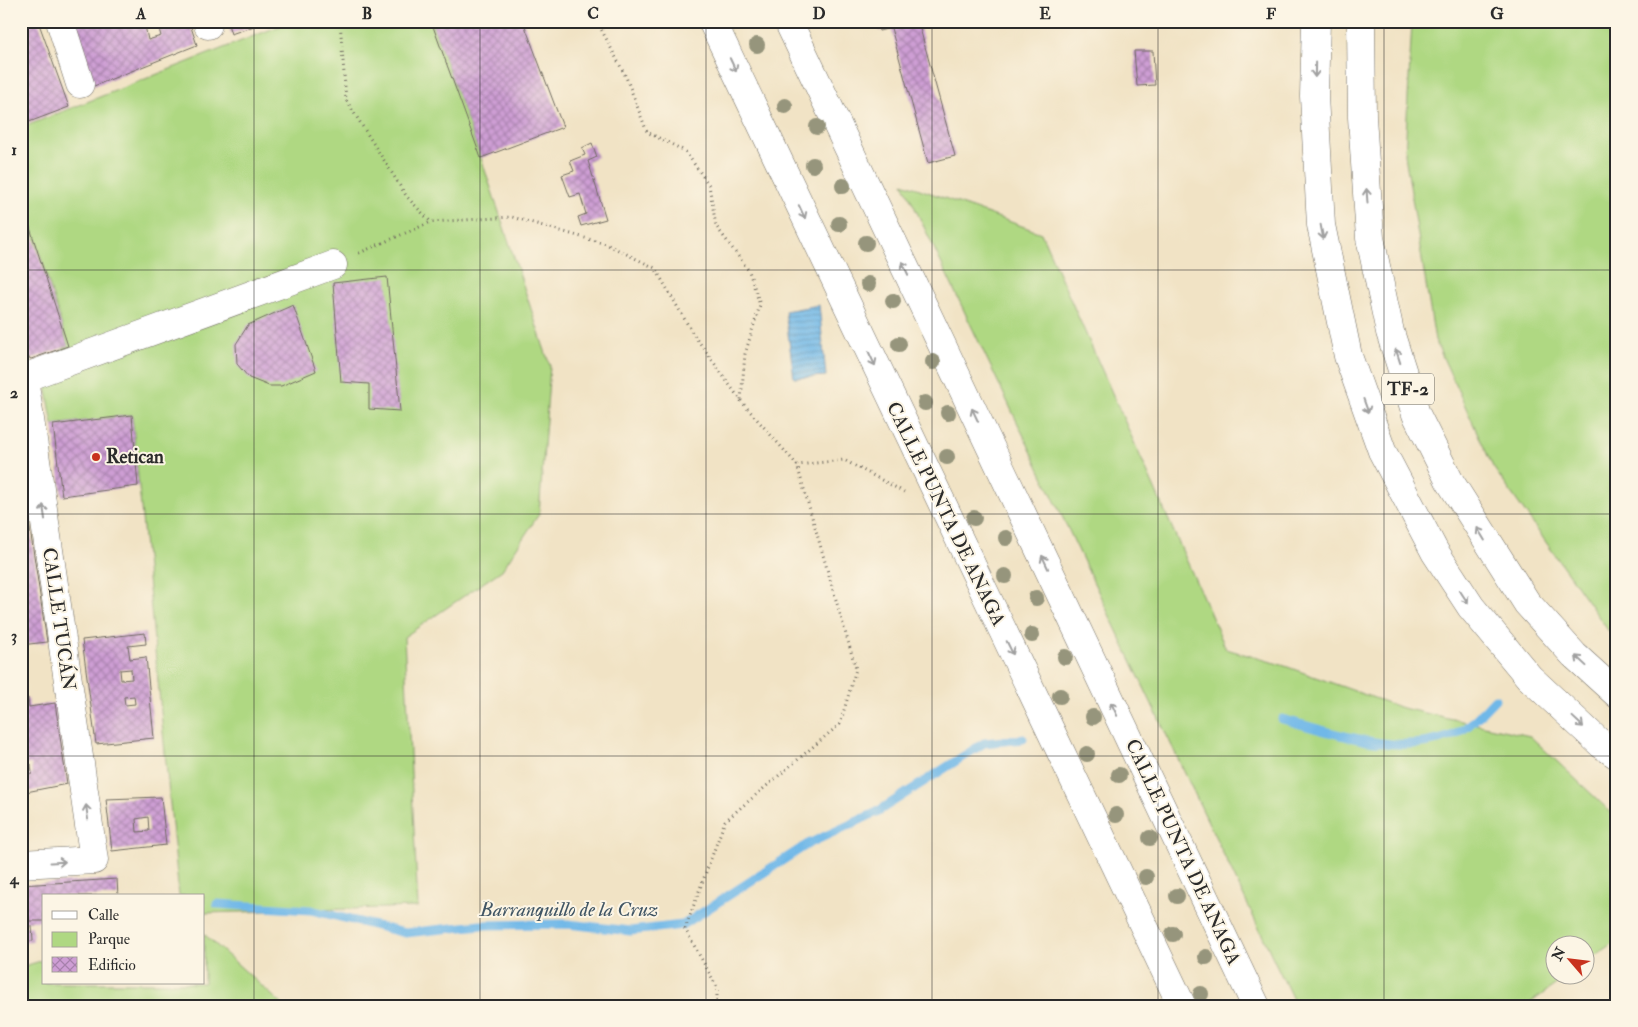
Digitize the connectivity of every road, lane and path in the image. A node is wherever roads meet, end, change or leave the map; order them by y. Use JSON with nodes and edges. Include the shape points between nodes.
{"nodes":[{"id":1,"x":60,"y":21,"type":"edge"},
{"id":2,"x":340,"y":21,"type":"edge"},
{"id":3,"x":597,"y":21,"type":"edge"},
{"id":4,"x":712,"y":21,"type":"edge"},
{"id":5,"x":788,"y":21,"type":"edge"},
{"id":6,"x":1316,"y":21,"type":"edge"},
{"id":7,"x":1361,"y":21,"type":"edge"},
{"id":8,"x":80,"y":84,"type":"dead end"},
{"id":9,"x":431,"y":222,"type":"junction"},
{"id":10,"x":333,"y":264,"type":"joint"},
{"id":11,"x":23,"y":378,"type":"edge"},
{"id":12,"x":741,"y":401,"type":"junction"},
{"id":13,"x":797,"y":465,"type":"junction"},
{"id":14,"x":943,"y":508,"type":"junction"},
{"id":15,"x":1617,"y":694,"type":"edge"},
{"id":16,"x":1617,"y":755,"type":"edge"},
{"id":17,"x":21,"y":864,"type":"edge"},
{"id":18,"x":717,"y":1006,"type":"edge"},
{"id":19,"x":1182,"y":1006,"type":"edge"},
{"id":20,"x":1256,"y":1006,"type":"edge"}],
"edges":[{"from":1,"to":8,"type":"main road"},
{"from":2,"to":9,"type":"path","via":[[346,100],[407,197]]},
{"from":3,"to":12,"type":"path","via":[[626,77],[647,132],[685,151],[709,186],[716,226],[749,271],[760,305],[745,354]]},
{"from":4,"to":14,"type":"main road","name":"CALLE PUNTA DE ANAGA","one_way":true},
{"from":20,"to":5,"type":"main road","name":"CALLE PUNTA DE ANAGA","one_way":true},
{"from":6,"to":16,"type":"main road","number":"TF-2","one_way":true,"via":[[1314,96],[1320,225],[1348,356],[1382,451],[1435,552],[1471,607],[1529,677]]},
{"from":15,"to":7,"type":"main road","number":"TF-2","one_way":true,"via":[[1574,655],[1527,603],[1449,480],[1416,414],[1390,332],[1370,238],[1362,117]]},
{"from":9,"to":10,"type":"path"},
{"from":9,"to":12,"type":"path","via":[[512,217],[606,244],[655,268],[692,332]]},
{"from":10,"to":11,"type":"main road"},
{"from":17,"to":11,"type":"main road","name":"CALLE TUCÁN","one_way":true,"via":[[94,860]]},
{"from":12,"to":13,"type":"path"},
{"from":13,"to":14,"type":"path","via":[[844,460],[910,495]]},
{"from":13,"to":18,"type":"path","via":[[856,669],[840,724],[725,821],[685,929],[718,987]]},
{"from":14,"to":19,"type":"main road","name":"CALLE PUNTA DE ANAGA","one_way":true}]}
